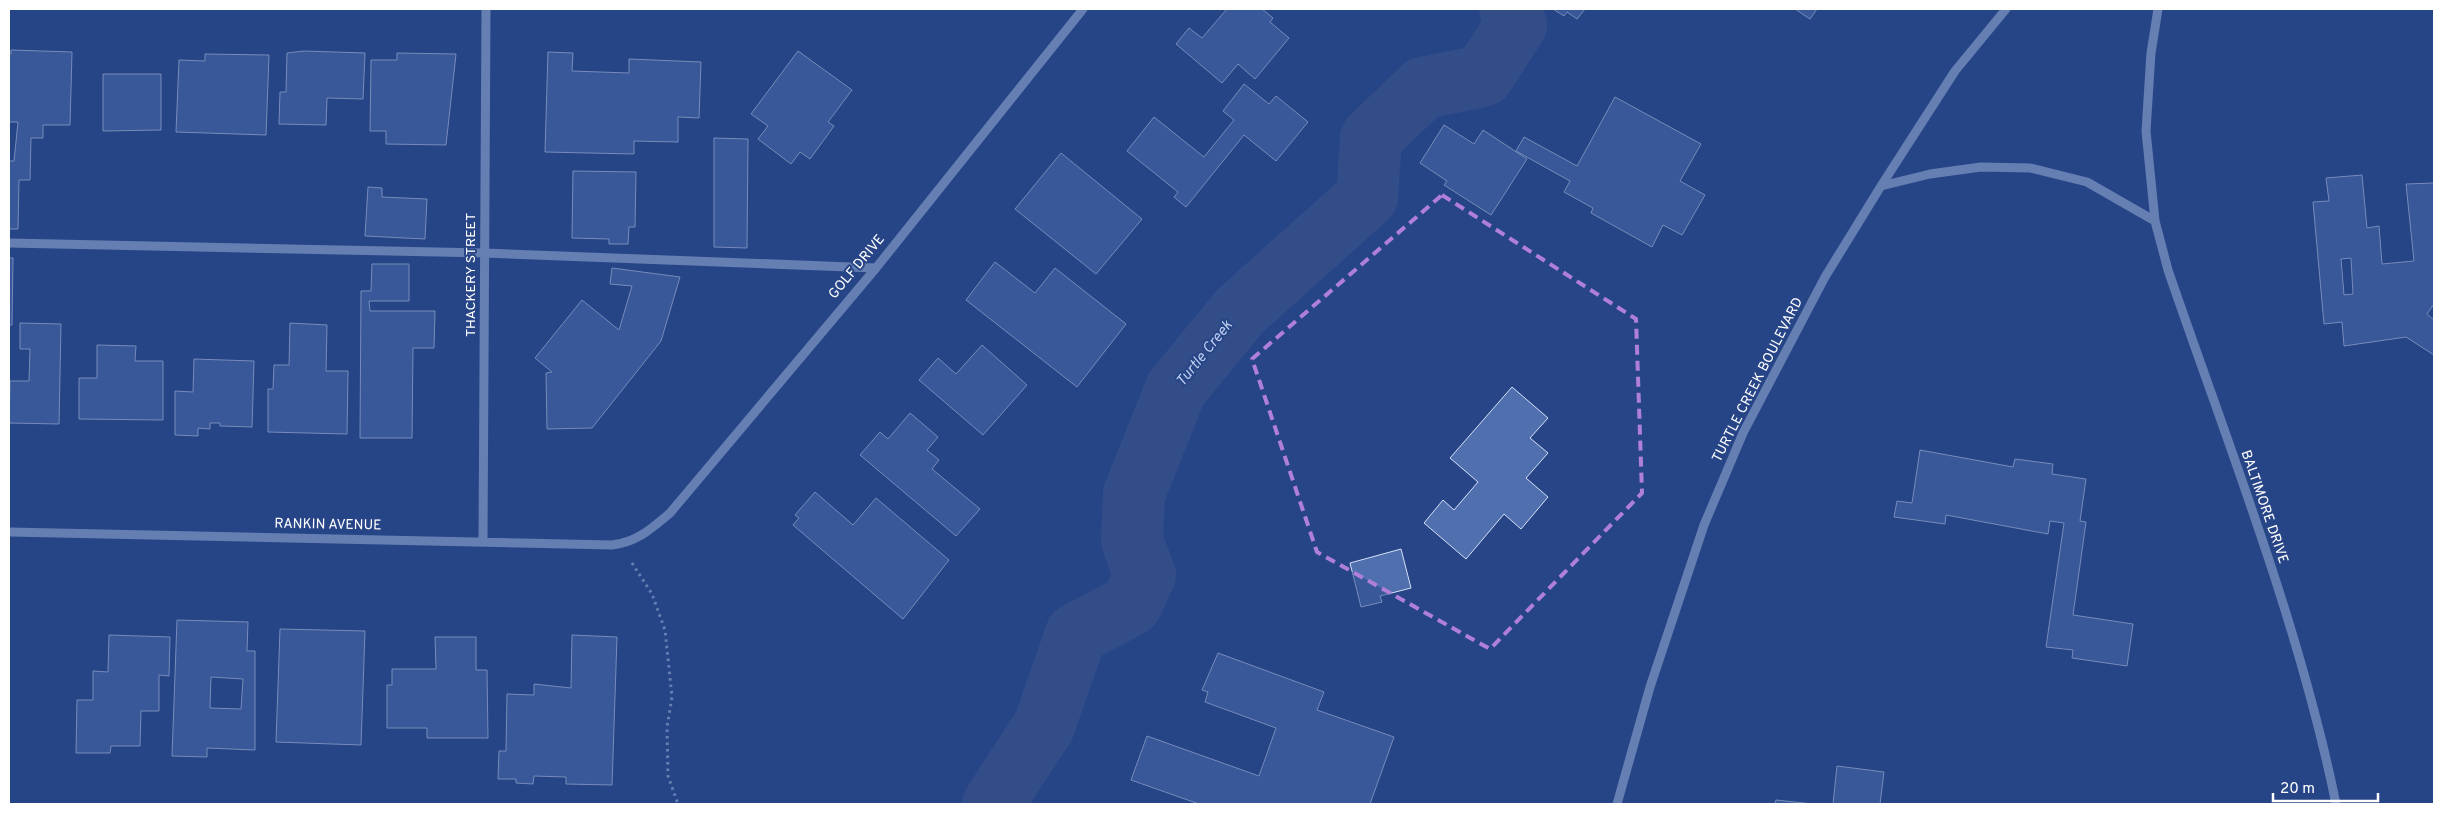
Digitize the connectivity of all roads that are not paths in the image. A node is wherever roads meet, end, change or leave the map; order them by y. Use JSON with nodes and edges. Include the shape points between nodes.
{"nodes":[{"id":1,"x":486,"y":9,"type":"edge"},
{"id":2,"x":1083,"y":9,"type":"edge"},
{"id":3,"x":2006,"y":9,"type":"edge"},
{"id":4,"x":2158,"y":9,"type":"edge"},
{"id":5,"x":1881,"y":186,"type":"junction"},
{"id":6,"x":2155,"y":221,"type":"junction"},
{"id":7,"x":9,"y":243,"type":"edge"},
{"id":8,"x":485,"y":253,"type":"junction"},
{"id":9,"x":876,"y":268,"type":"junction"},
{"id":10,"x":9,"y":532,"type":"edge"},
{"id":11,"x":644,"y":535,"type":"joint"},
{"id":12,"x":483,"y":542,"type":"junction"},
{"id":13,"x":1617,"y":804,"type":"edge"},
{"id":14,"x":2336,"y":804,"type":"edge"}],
"edges":[{"from":1,"to":8,"type":"street","name":"THACKERY STREET"},
{"from":2,"to":9,"type":"street","name":"GOLF DRIVE"},
{"from":3,"to":5,"type":"street","name":"TURTLE CREEK BOULEVARD","via":[[1955,71]]},
{"from":4,"to":6,"type":"street","name":"BALTIMORE DRIVE","via":[[2150,53],[2146,131]]},
{"from":5,"to":6,"type":"street","via":[[1930,174],[1981,167],[2030,168],[2087,182]]},
{"from":5,"to":13,"type":"street","name":"TURTLE CREEK BOULEVARD","via":[[1816,294],[1743,433],[1708,515],[1650,687]]},
{"from":6,"to":14,"type":"street","name":"BALTIMORE DRIVE","via":[[2168,270],[2284,606],[2322,733]]},
{"from":7,"to":8,"type":"street"},
{"from":8,"to":9,"type":"street"},
{"from":8,"to":12,"type":"street","name":"THACKERY STREET"},
{"from":9,"to":11,"type":"street","name":"GOLF DRIVE","via":[[670,513]]},
{"from":10,"to":12,"type":"street","name":"RANKIN AVENUE"},
{"from":11,"to":12,"type":"street","name":"RANKIN AVENUE","via":[[625,544]]}]}
